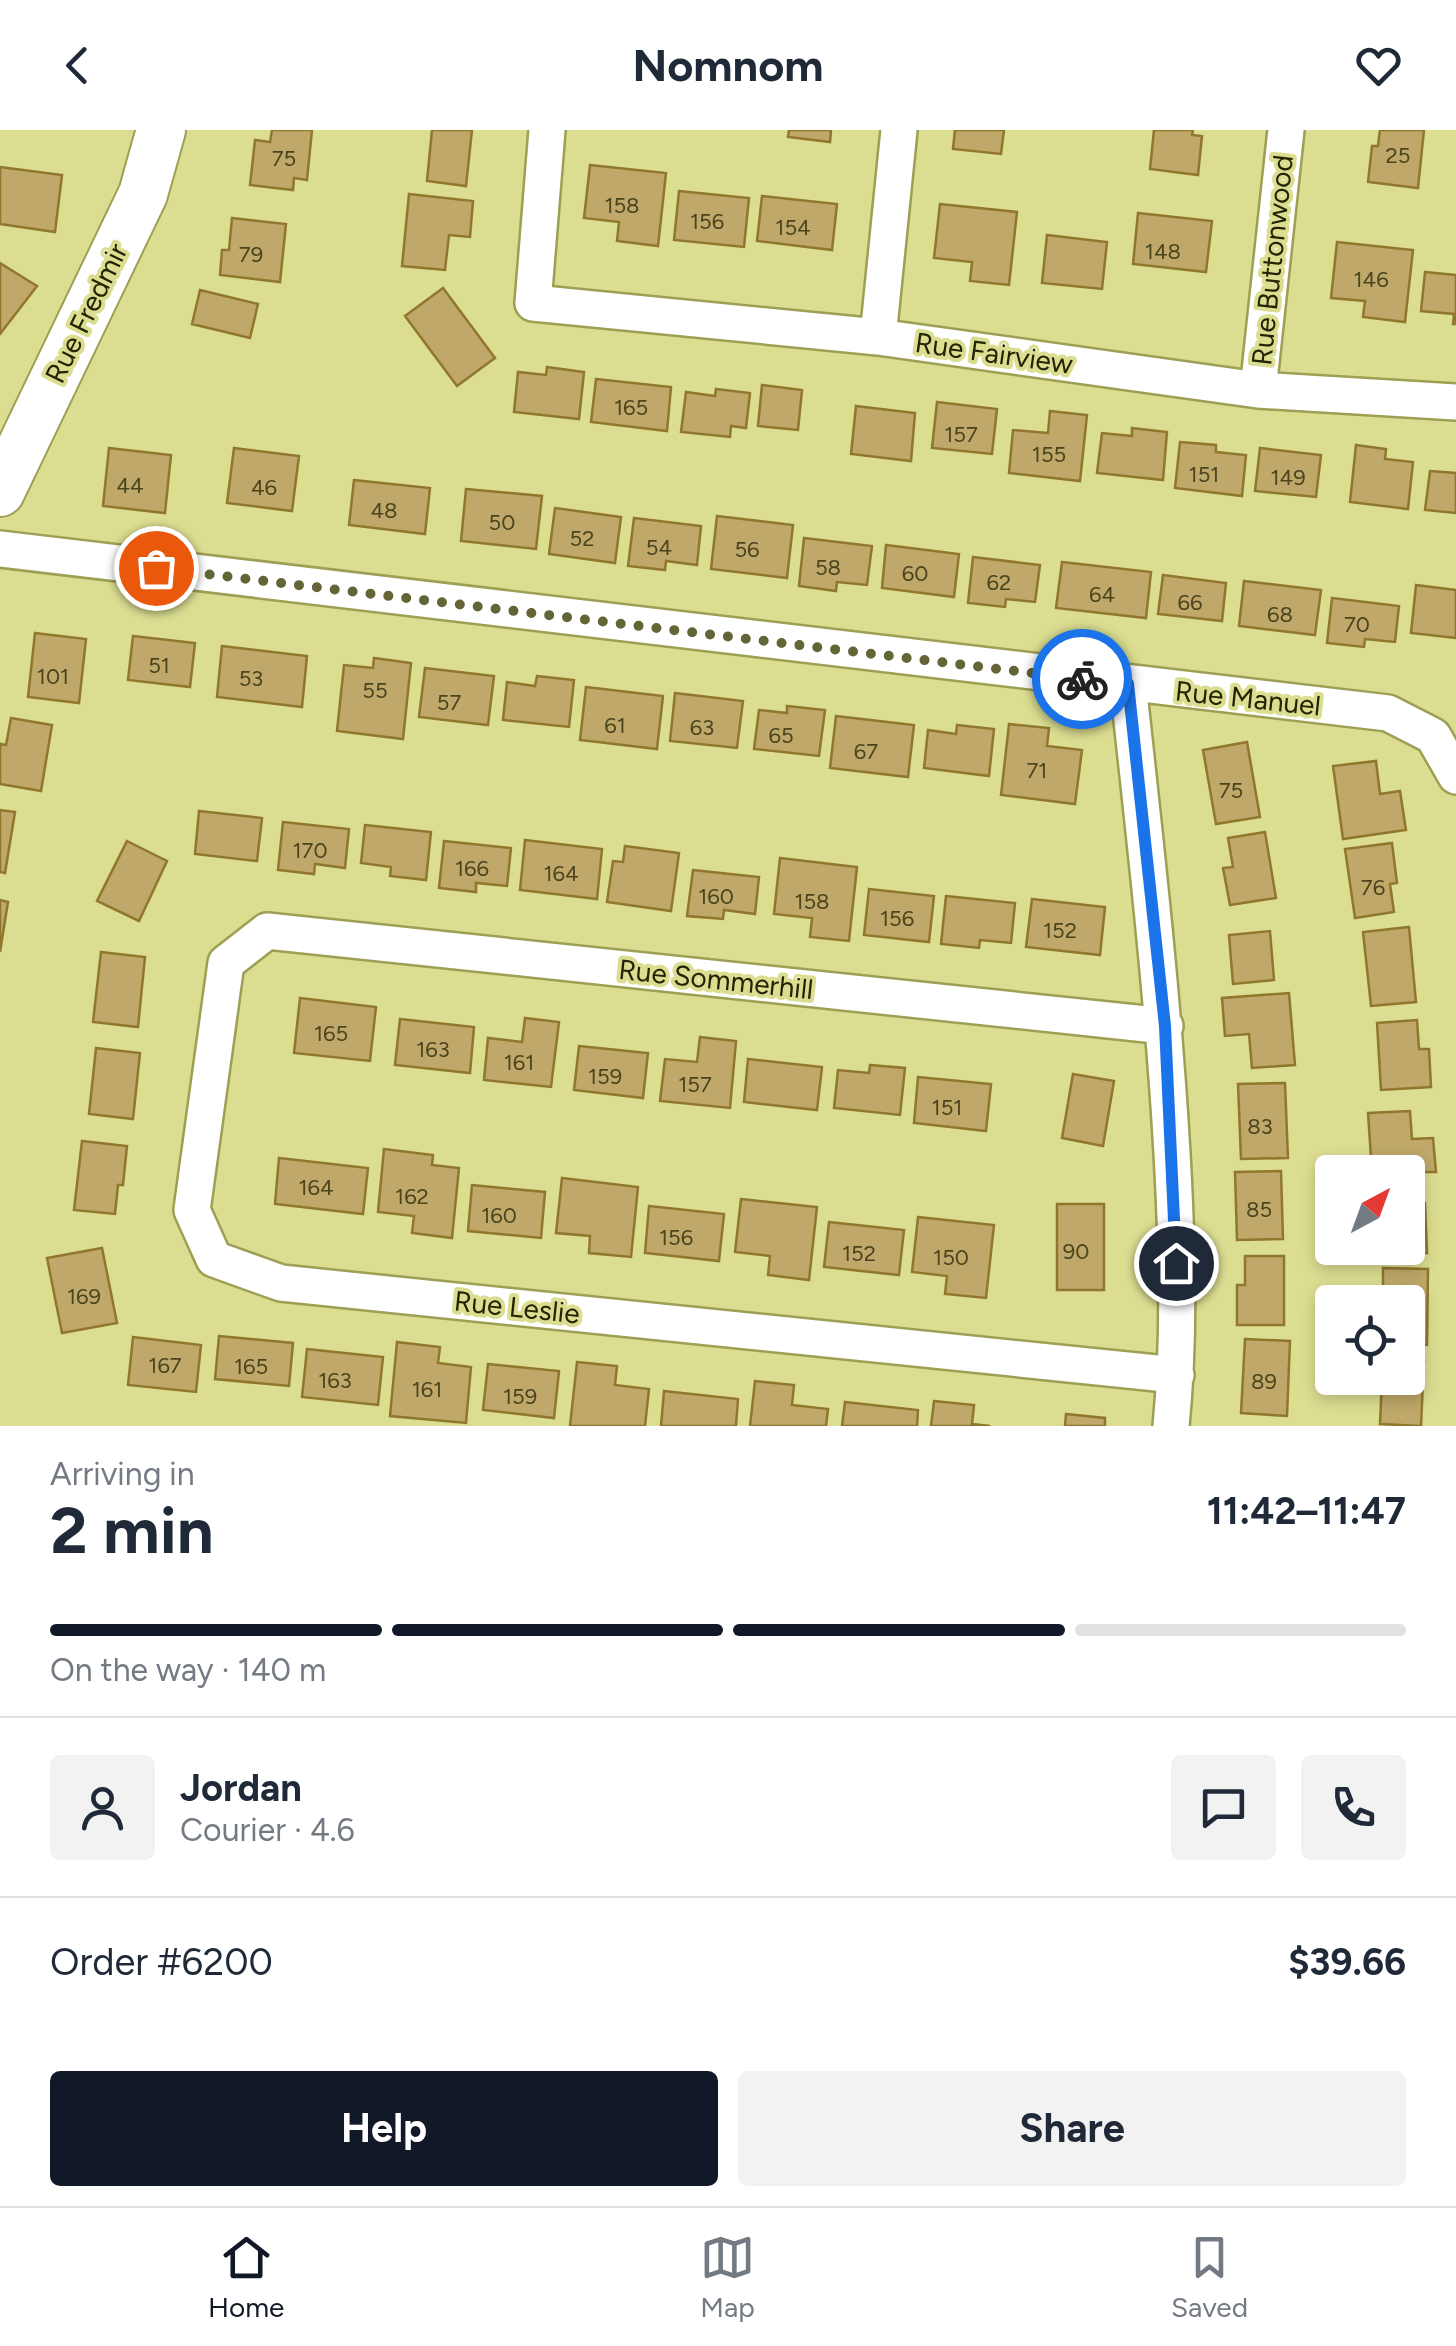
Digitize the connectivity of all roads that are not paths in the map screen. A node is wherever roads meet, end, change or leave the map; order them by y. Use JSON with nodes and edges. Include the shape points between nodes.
{"nodes":[{"id":1,"x":161,"y":130,"type":"edge"},
{"id":2,"x":547,"y":130,"type":"edge"},
{"id":3,"x":899,"y":130,"type":"edge"},
{"id":4,"x":1286,"y":130,"type":"edge"},
{"id":5,"x":878,"y":337,"type":"junction"},
{"id":6,"x":1258,"y":390,"type":"junction"},
{"id":7,"x":1456,"y":402,"type":"edge"},
{"id":8,"x":0,"y":492,"type":"edge"},
{"id":9,"x":0,"y":549,"type":"edge"},
{"id":10,"x":1128,"y":684,"type":"junction"},
{"id":11,"x":1456,"y":776,"type":"edge"},
{"id":12,"x":267,"y":931,"type":"joint"},
{"id":13,"x":1165,"y":1026,"type":"junction"},
{"id":14,"x":1176,"y":1375,"type":"junction"},
{"id":15,"x":1171,"y":1426,"type":"edge"}],
"edges":[{"from":1,"to":8,"type":"street","name":"Rue Fredmir","via":[[143,194]]},
{"from":2,"to":5,"type":"street","name":"Rue Fairview","via":[[533,303]]},
{"from":3,"to":5,"type":"street"},
{"from":4,"to":6,"type":"street","name":"Rue Buttonwood"},
{"from":5,"to":6,"type":"street","name":"Rue Fairview"},
{"from":6,"to":7,"type":"street","name":"Rue Fairview"},
{"from":9,"to":10,"type":"street","name":"Rue Manuel"},
{"from":10,"to":11,"type":"street","name":"Rue Manuel","via":[[1388,714],[1432,736]]},
{"from":10,"to":13,"type":"street"},
{"from":12,"to":13,"type":"street","name":"Rue Sommerhill"},
{"from":12,"to":14,"type":"street","name":"Rue Leslie","via":[[226,964],[192,1210],[214,1260],[281,1283]]},
{"from":13,"to":14,"type":"street"},
{"from":14,"to":15,"type":"street"}]}
